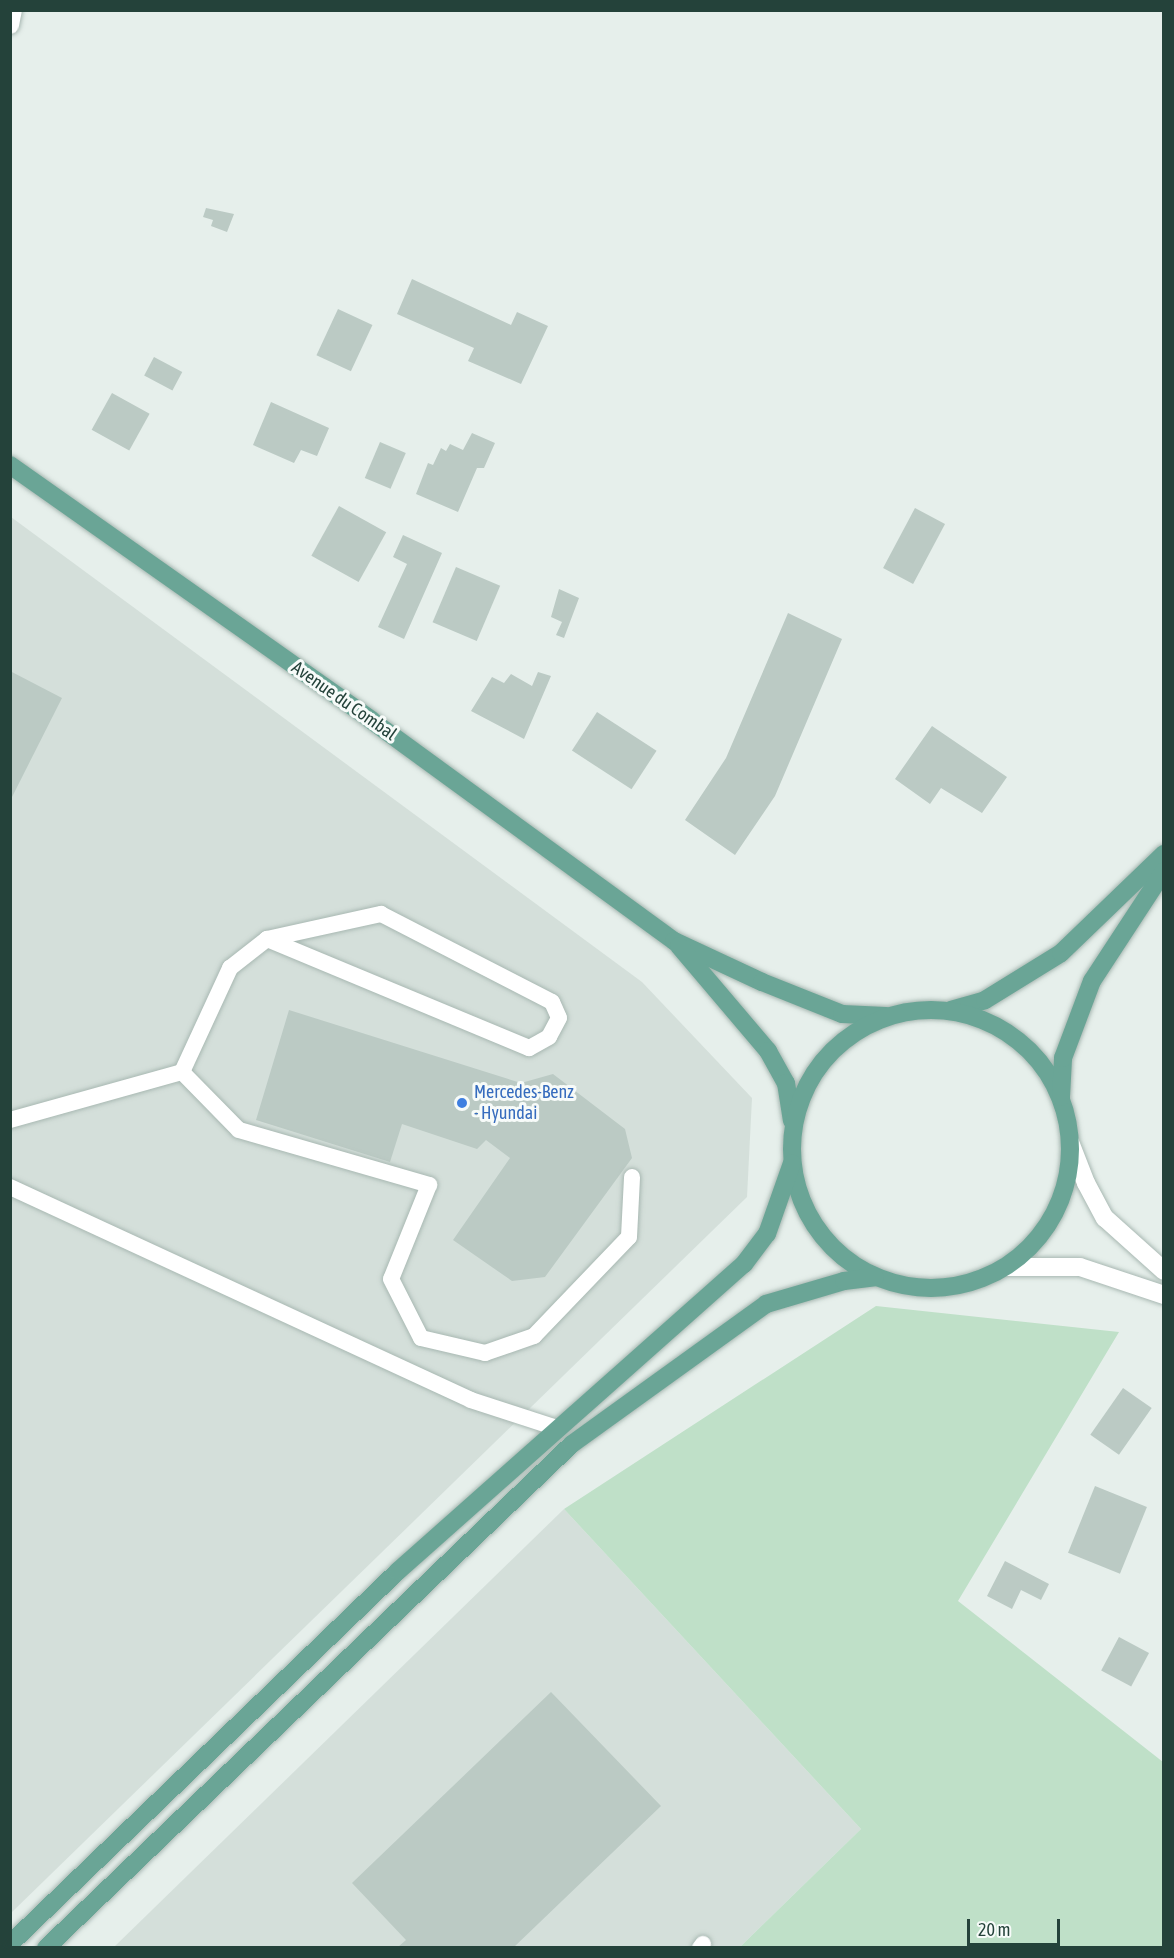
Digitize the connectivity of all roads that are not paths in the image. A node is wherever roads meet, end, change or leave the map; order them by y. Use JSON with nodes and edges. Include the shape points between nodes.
{"nodes":[{"id":1,"x":13,"y":10,"type":"edge"},
{"id":2,"x":10,"y":25,"type":"edge"},
{"id":3,"x":10,"y":465,"type":"edge"},
{"id":4,"x":1164,"y":854,"type":"edge"},
{"id":5,"x":1164,"y":871,"type":"edge"},
{"id":6,"x":267,"y":939,"type":"junction"},
{"id":7,"x":674,"y":941,"type":"junction"},
{"id":8,"x":951,"y":1010,"type":"junction"},
{"id":9,"x":886,"y":1016,"type":"junction"},
{"id":10,"x":182,"y":1072,"type":"junction"},
{"id":11,"x":1061,"y":1097,"type":"junction"},
{"id":12,"x":10,"y":1120,"type":"edge"},
{"id":13,"x":793,"y":1128,"type":"junction"},
{"id":14,"x":1070,"y":1142,"type":"junction"},
{"id":15,"x":792,"y":1163,"type":"junction"},
{"id":16,"x":632,"y":1177,"type":"dead end"},
{"id":17,"x":10,"y":1187,"type":"edge"},
{"id":18,"x":1005,"y":1267,"type":"junction"},
{"id":19,"x":1164,"y":1271,"type":"edge"},
{"id":20,"x":875,"y":1277,"type":"junction"},
{"id":21,"x":1164,"y":1295,"type":"edge"},
{"id":22,"x":557,"y":1428,"type":"junction"},
{"id":23,"x":10,"y":1944,"type":"edge"},
{"id":24,"x":46,"y":1947,"type":"edge"}],
"edges":[{"from":1,"to":2,"type":"main road"},
{"from":3,"to":7,"type":"main road","name":"Avenue du Combal","via":[[371,720]]},
{"from":4,"to":8,"type":"main road","via":[[1061,953],[985,1000]]},
{"from":5,"to":11,"type":"main road","via":[[1092,981],[1063,1058]]},
{"from":6,"to":6,"type":"lane","via":[[381,914],[552,1002],[560,1018],[549,1037],[529,1048]]},
{"from":6,"to":10,"type":"lane","via":[[230,968]]},
{"from":7,"to":9,"type":"main road","via":[[843,1014]]},
{"from":7,"to":13,"type":"main road","via":[[768,1051],[786,1083]]},
{"from":8,"to":9,"type":"main road","via":[[919,1009]]},
{"from":8,"to":11,"type":"main road","via":[[997,1025],[1020,1043],[1035,1056]]},
{"from":9,"to":13,"type":"main road","via":[[852,1034],[824,1059],[804,1091]]},
{"from":10,"to":12,"type":"lane"},
{"from":10,"to":16,"type":"lane","via":[[239,1130],[429,1185],[391,1279],[421,1338],[485,1353],[534,1336],[629,1237]]},
{"from":11,"to":14,"type":"main road"},
{"from":13,"to":15,"type":"main road"},
{"from":14,"to":18,"type":"main road","via":[[1067,1179],[1055,1213],[1033,1243]]},
{"from":14,"to":19,"type":"main road","via":[[1105,1218]]},
{"from":15,"to":20,"type":"main road","via":[[801,1200],[818,1232],[844,1258]]},
{"from":15,"to":22,"type":"main road","via":[[767,1234],[744,1264]]},
{"from":17,"to":22,"type":"lane","via":[[471,1400]]},
{"from":18,"to":20,"type":"main road","via":[[952,1285],[919,1288]]},
{"from":18,"to":21,"type":"main road","via":[[1080,1267]]},
{"from":20,"to":24,"type":"main road","via":[[844,1281],[766,1304],[572,1444]]},
{"from":22,"to":23,"type":"main road","via":[[398,1571]]}]}
